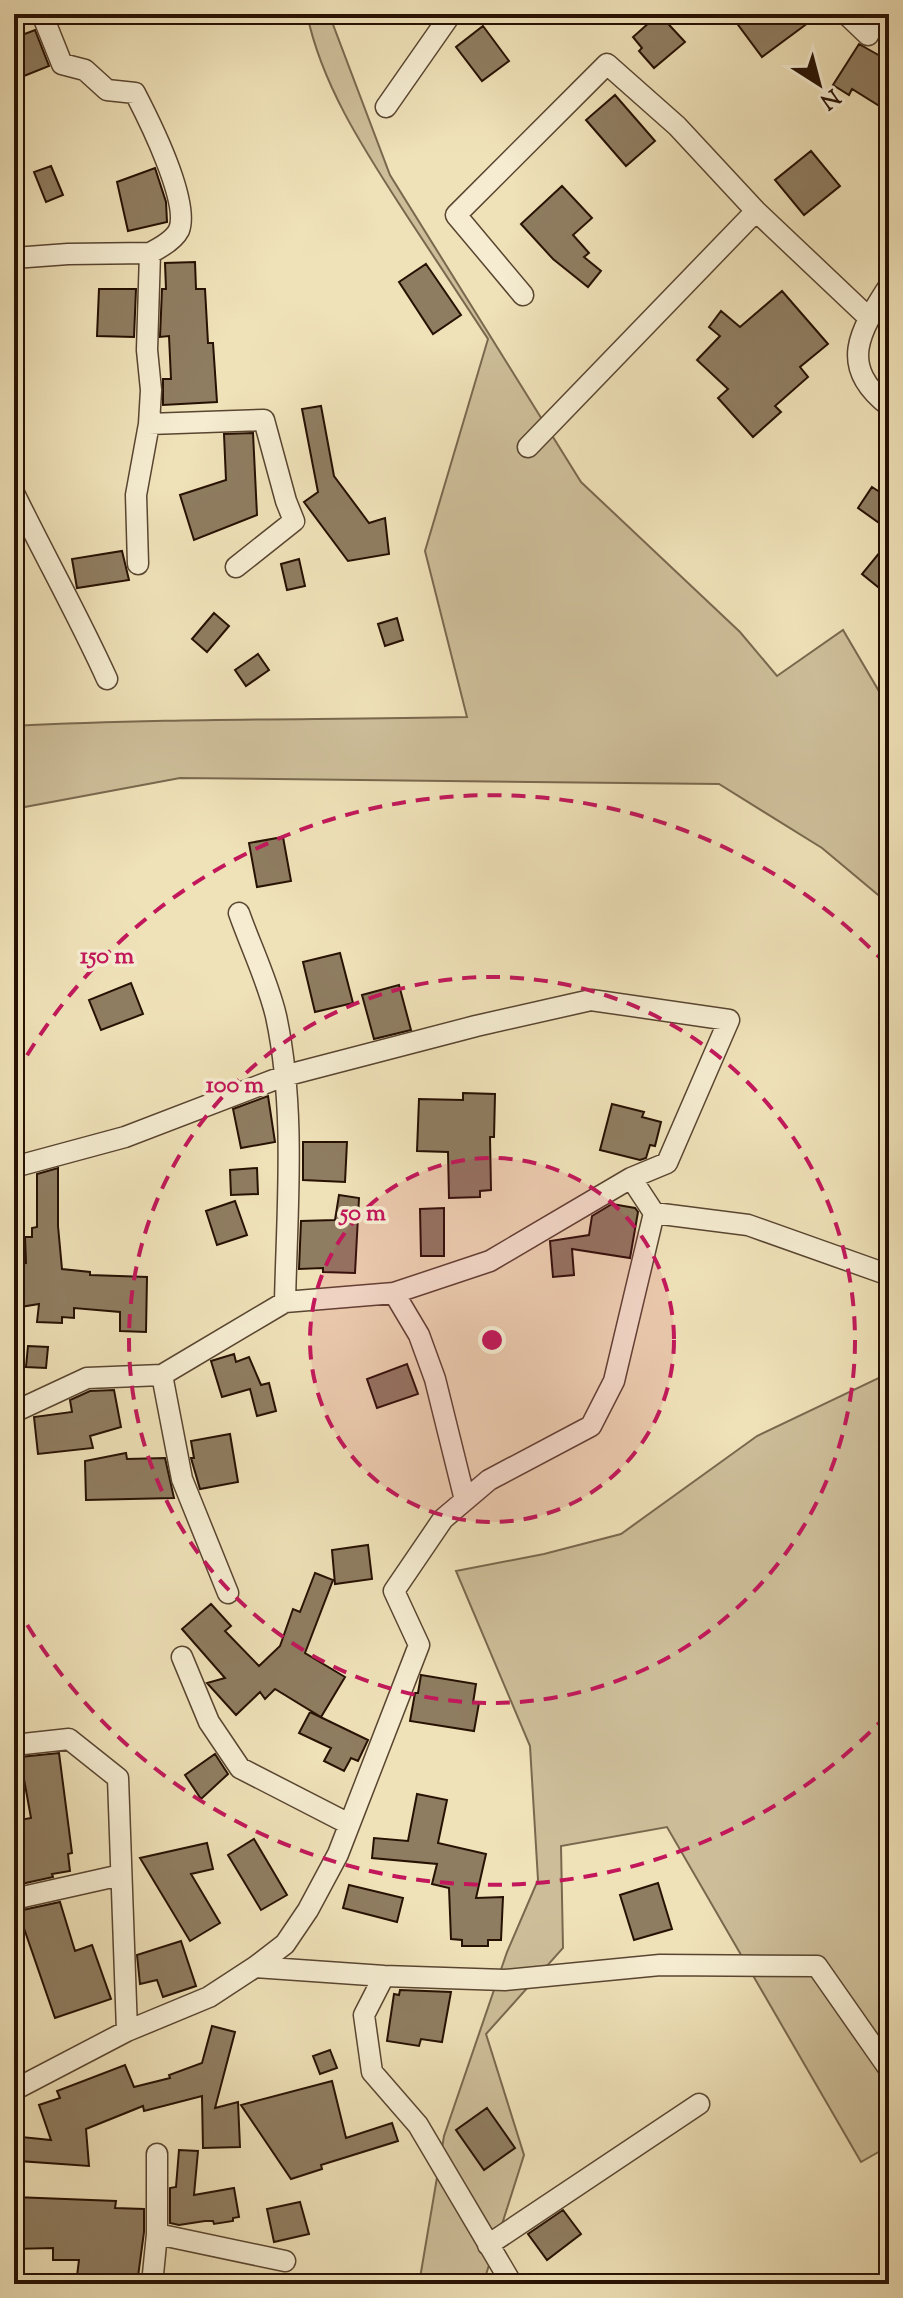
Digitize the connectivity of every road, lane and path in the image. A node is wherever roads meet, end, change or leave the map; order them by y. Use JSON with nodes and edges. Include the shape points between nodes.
{"nodes":[{"id":1,"x":42,"y":14,"type":"edge"},
{"id":2,"x":451,"y":14,"type":"edge"},
{"id":3,"x":846,"y":14,"type":"edge"},
{"id":4,"x":880,"y":14,"type":"edge"},
{"id":5,"x":386,"y":107,"type":"dead end"},
{"id":6,"x":756,"y":211,"type":"junction"},
{"id":7,"x":150,"y":253,"type":"junction"},
{"id":8,"x":14,"y":258,"type":"edge"},
{"id":9,"x":889,"y":286,"type":"edge"},
{"id":10,"x":523,"y":295,"type":"dead end"},
{"id":11,"x":869,"y":318,"type":"junction"},
{"id":12,"x":889,"y":406,"type":"edge"},
{"id":13,"x":149,"y":424,"type":"junction"},
{"id":14,"x":528,"y":447,"type":"dead end"},
{"id":15,"x":14,"y":493,"type":"edge"},
{"id":16,"x":138,"y":564,"type":"dead end"},
{"id":17,"x":236,"y":567,"type":"dead end"},
{"id":18,"x":107,"y":679,"type":"dead end"},
{"id":19,"x":239,"y":913,"type":"dead end"},
{"id":20,"x":284,"y":1076,"type":"junction"},
{"id":21,"x":14,"y":1167,"type":"edge"},
{"id":22,"x":631,"y":1178,"type":"junction"},
{"id":23,"x":654,"y":1213,"type":"junction"},
{"id":24,"x":889,"y":1275,"type":"edge"},
{"id":25,"x":394,"y":1293,"type":"junction"},
{"id":26,"x":285,"y":1302,"type":"junction"},
{"id":27,"x":162,"y":1375,"type":"junction"},
{"id":28,"x":14,"y":1412,"type":"edge"},
{"id":29,"x":465,"y":1500,"type":"junction"},
{"id":30,"x":228,"y":1593,"type":"dead end"},
{"id":31,"x":182,"y":1657,"type":"dead end"},
{"id":32,"x":14,"y":1745,"type":"edge"},
{"id":33,"x":349,"y":1824,"type":"junction"},
{"id":34,"x":121,"y":1875,"type":"junction"},
{"id":35,"x":14,"y":1899,"type":"edge"},
{"id":36,"x":255,"y":1967,"type":"junction"},
{"id":37,"x":384,"y":1976,"type":"junction"},
{"id":38,"x":127,"y":2031,"type":"junction"},
{"id":39,"x":889,"y":2069,"type":"edge"},
{"id":40,"x":14,"y":2090,"type":"edge"},
{"id":41,"x":699,"y":2104,"type":"dead end"},
{"id":42,"x":157,"y":2154,"type":"dead end"},
{"id":43,"x":157,"y":2234,"type":"junction"},
{"id":44,"x":488,"y":2245,"type":"junction"},
{"id":45,"x":285,"y":2261,"type":"dead end"},
{"id":46,"x":152,"y":2284,"type":"edge"},
{"id":47,"x":512,"y":2284,"type":"edge"}],
"edges":[{"from":1,"to":7,"type":"street","via":[[59,61],[85,70],[107,90],[135,93],[162,147],[181,221],[177,233]]},
{"from":2,"to":5,"type":"street"},
{"from":3,"to":4,"type":"street","via":[[868,35]]},
{"from":6,"to":10,"type":"street","via":[[677,126],[607,64],[456,215]]},
{"from":6,"to":11,"type":"street"},
{"from":6,"to":14,"type":"street"},
{"from":7,"to":8,"type":"street"},
{"from":7,"to":13,"type":"street"},
{"from":9,"to":11,"type":"street"},
{"from":11,"to":12,"type":"street","via":[[858,365],[872,393]]},
{"from":13,"to":16,"type":"street","via":[[136,495]]},
{"from":13,"to":17,"type":"street","via":[[264,420],[294,521]]},
{"from":15,"to":18,"type":"street"},
{"from":19,"to":20,"type":"street","via":[[275,1015]]},
{"from":20,"to":21,"type":"street","via":[[125,1137]]},
{"from":20,"to":22,"type":"street","via":[[591,1000],[729,1020],[667,1163]]},
{"from":20,"to":26,"type":"street"},
{"from":22,"to":23,"type":"street"},
{"from":22,"to":25,"type":"street","via":[[490,1261]]},
{"from":23,"to":24,"type":"street","via":[[748,1225]]},
{"from":23,"to":29,"type":"street","via":[[614,1381],[591,1426],[489,1480]]},
{"from":25,"to":26,"type":"street"},
{"from":25,"to":29,"type":"street","via":[[419,1335],[435,1379]]},
{"from":26,"to":27,"type":"street"},
{"from":27,"to":28,"type":"street","via":[[87,1378]]},
{"from":27,"to":30,"type":"street","via":[[182,1479]]},
{"from":29,"to":33,"type":"street","via":[[443,1519],[394,1591],[419,1645]]},
{"from":31,"to":33,"type":"street","via":[[209,1722],[240,1768]]},
{"from":32,"to":34,"type":"street","via":[[69,1739],[118,1778]]},
{"from":33,"to":36,"type":"street","via":[[308,1910],[285,1944]]},
{"from":34,"to":35,"type":"street"},
{"from":34,"to":38,"type":"street"},
{"from":36,"to":37,"type":"street"},
{"from":36,"to":38,"type":"street","via":[[209,1997]]},
{"from":37,"to":39,"type":"street","via":[[505,1980],[660,1965],[817,1966]]},
{"from":37,"to":44,"type":"street","via":[[364,2015],[372,2072],[418,2125]]},
{"from":38,"to":40,"type":"street"},
{"from":41,"to":44,"type":"street"},
{"from":42,"to":43,"type":"street"},
{"from":43,"to":45,"type":"street"},
{"from":43,"to":46,"type":"street"},
{"from":44,"to":47,"type":"street"}]}
